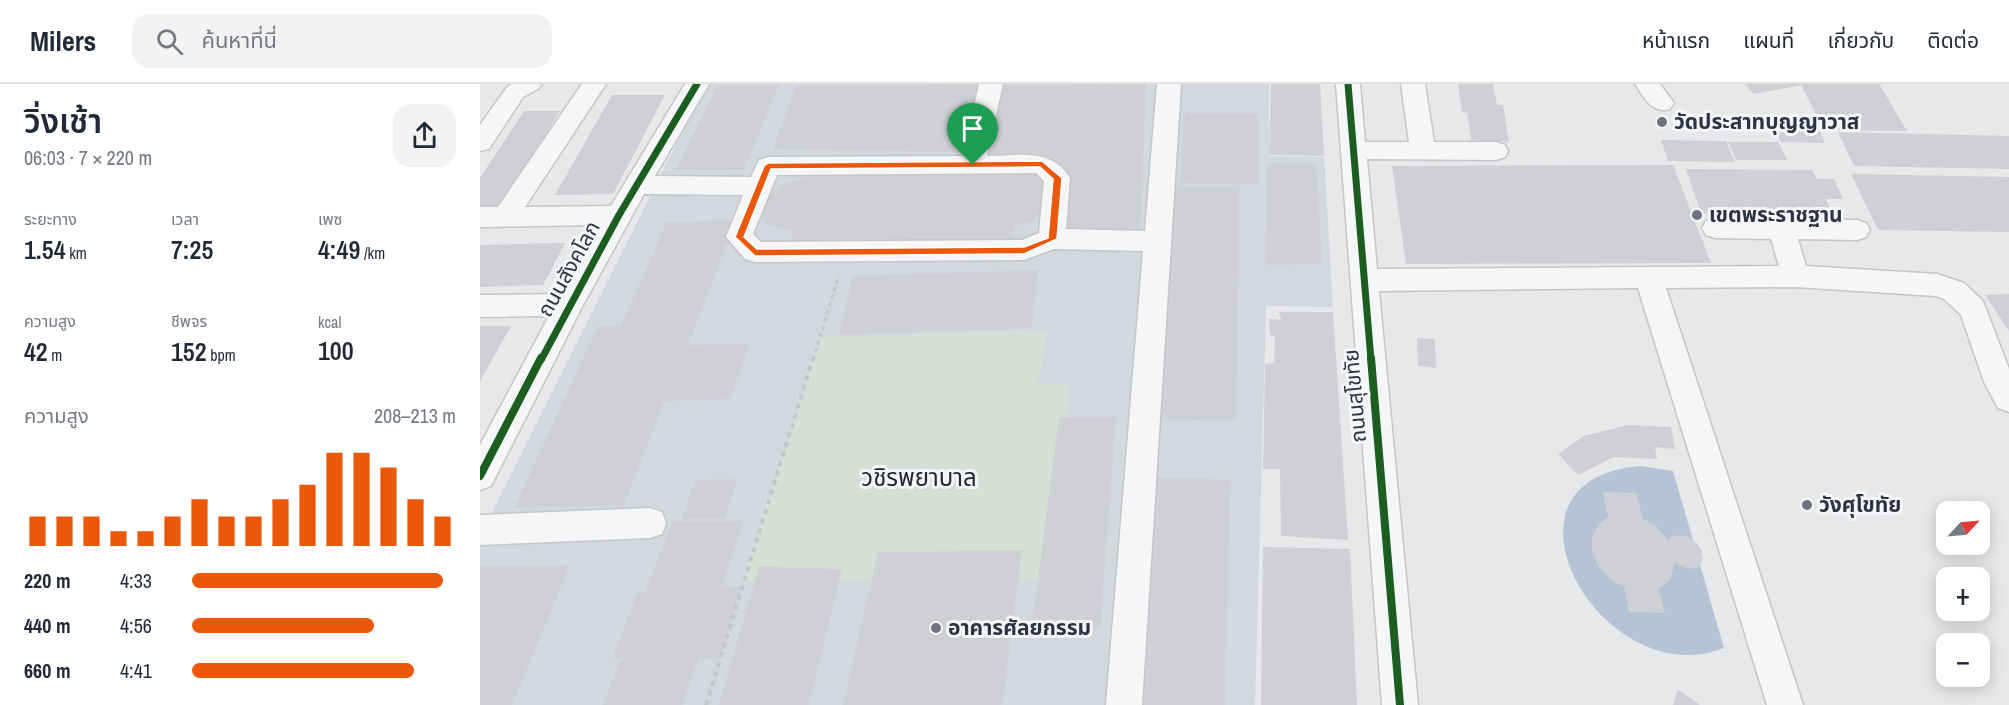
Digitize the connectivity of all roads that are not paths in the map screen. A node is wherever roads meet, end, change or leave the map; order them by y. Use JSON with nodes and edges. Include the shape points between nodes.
{"nodes":[{"id":1,"x":530,"y":84,"type":"edge"},
{"id":2,"x":594,"y":84,"type":"edge"},
{"id":3,"x":697,"y":84,"type":"edge"},
{"id":4,"x":991,"y":84,"type":"edge"},
{"id":5,"x":1168,"y":84,"type":"edge"},
{"id":6,"x":1348,"y":84,"type":"edge"},
{"id":7,"x":1413,"y":84,"type":"edge"},
{"id":8,"x":1647,"y":84,"type":"edge"},
{"id":9,"x":1662,"y":104,"type":"dead end"},
{"id":10,"x":480,"y":143,"type":"edge"},
{"id":11,"x":1354,"y":150,"type":"junction"},
{"id":12,"x":1423,"y":151,"type":"junction"},
{"id":13,"x":1496,"y":151,"type":"dead end"},
{"id":14,"x":973,"y":165,"type":"junction"},
{"id":15,"x":637,"y":185,"type":"junction"},
{"id":16,"x":760,"y":186,"type":"junction"},
{"id":17,"x":619,"y":215,"type":"junction"},
{"id":18,"x":493,"y":217,"type":"edge"},
{"id":19,"x":1715,"y":228,"type":"dead end"},
{"id":20,"x":1782,"y":229,"type":"junction"},
{"id":21,"x":1857,"y":230,"type":"dead end"},
{"id":22,"x":1052,"y":239,"type":"junction"},
{"id":23,"x":1158,"y":241,"type":"junction"},
{"id":24,"x":1795,"y":276,"type":"junction"},
{"id":25,"x":1649,"y":279,"type":"junction"},
{"id":26,"x":1363,"y":280,"type":"junction"},
{"id":27,"x":569,"y":305,"type":"junction"},
{"id":28,"x":480,"y":306,"type":"edge"},
{"id":29,"x":2009,"y":399,"type":"edge"},
{"id":30,"x":480,"y":476,"type":"edge"},
{"id":31,"x":650,"y":523,"type":"dead end"},
{"id":32,"x":480,"y":530,"type":"edge"},
{"id":33,"x":1125,"y":705,"type":"edge"},
{"id":34,"x":1400,"y":705,"type":"edge"},
{"id":35,"x":1785,"y":705,"type":"edge"}],
"edges":[{"from":1,"to":10,"type":"street","via":[[515,92]]},
{"from":2,"to":18,"type":"street"},
{"from":3,"to":15,"type":"street","name":"ถนนสังคโลก"},
{"from":4,"to":14,"type":"street"},
{"from":5,"to":23,"type":"street"},
{"from":6,"to":11,"type":"street","name":"ถนนสุโขทัย"},
{"from":7,"to":12,"type":"street"},
{"from":8,"to":9,"type":"street"},
{"from":11,"to":12,"type":"street"},
{"from":11,"to":26,"type":"street","name":"ถนนสุโขทัย"},
{"from":12,"to":13,"type":"street"},
{"from":14,"to":16,"type":"street","via":[[768,166]]},
{"from":14,"to":22,"type":"street","via":[[1042,164],[1058,178]]},
{"from":15,"to":16,"type":"street"},
{"from":15,"to":17,"type":"street","name":"ถนนสังคโลก"},
{"from":16,"to":22,"type":"street","via":[[739,237],[755,252],[1024,250]]},
{"from":17,"to":18,"type":"street"},
{"from":17,"to":27,"type":"street","name":"ถนนสังคโลก"},
{"from":19,"to":20,"type":"street"},
{"from":20,"to":21,"type":"street"},
{"from":20,"to":24,"type":"street"},
{"from":22,"to":23,"type":"street"},
{"from":23,"to":33,"type":"street"},
{"from":24,"to":25,"type":"street"},
{"from":24,"to":29,"type":"street","via":[[1937,285],[1954,291],[1973,309]]},
{"from":25,"to":26,"type":"street"},
{"from":25,"to":35,"type":"street"},
{"from":26,"to":34,"type":"street","name":"ถนนสุโขทัย"},
{"from":27,"to":28,"type":"street"},
{"from":27,"to":30,"type":"street","name":"ถนนสังคโลก"},
{"from":31,"to":32,"type":"street"}]}
